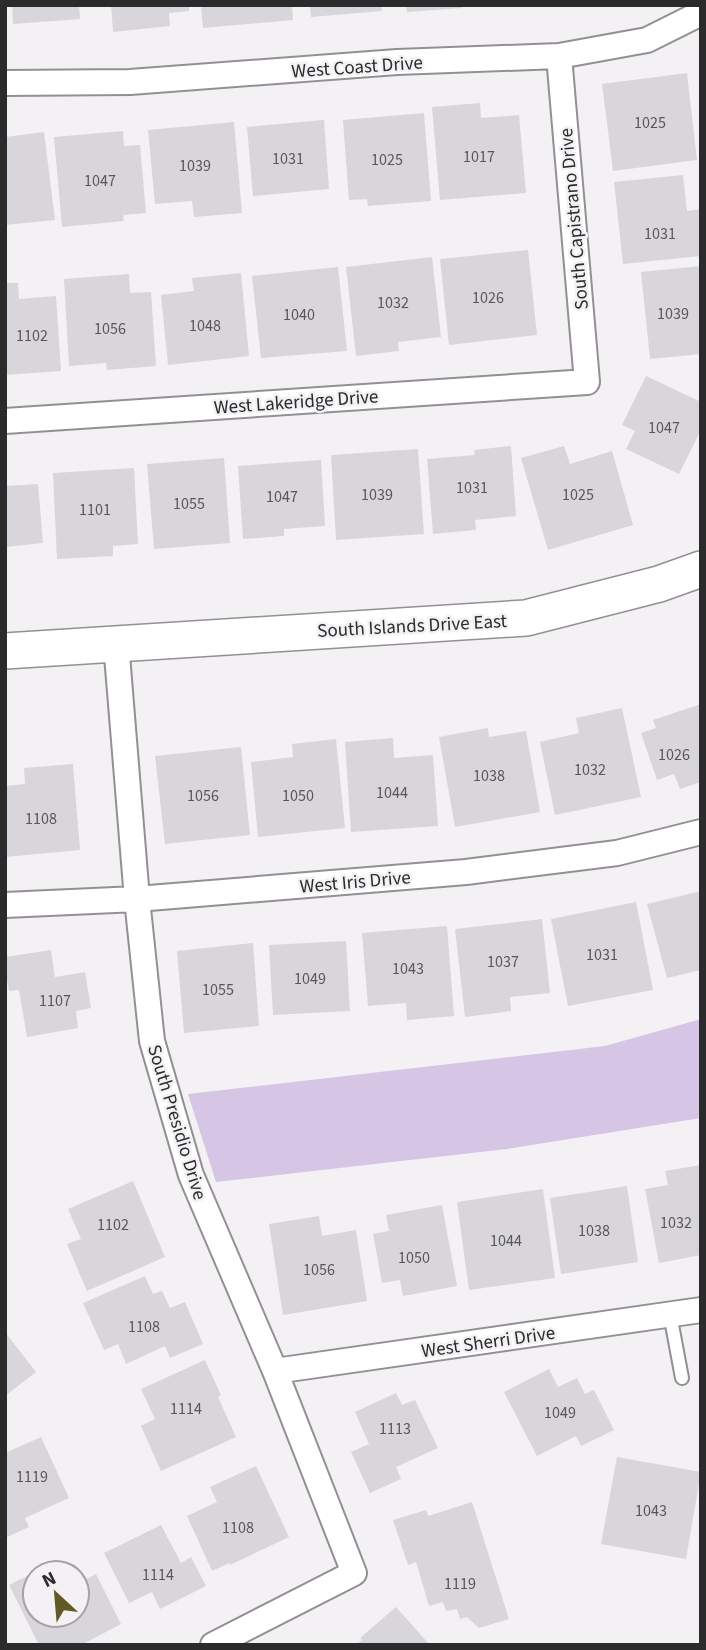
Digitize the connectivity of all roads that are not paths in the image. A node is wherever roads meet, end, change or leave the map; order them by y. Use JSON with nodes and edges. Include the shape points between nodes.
{"nodes":[{"id":1,"x":701,"y":13,"type":"edge"},
{"id":2,"x":559,"y":56,"type":"junction"},
{"id":3,"x":5,"y":83,"type":"edge"},
{"id":4,"x":587,"y":382,"type":"joint"},
{"id":5,"x":5,"y":421,"type":"edge"},
{"id":6,"x":701,"y":569,"type":"edge"},
{"id":7,"x":116,"y":643,"type":"junction"},
{"id":8,"x":5,"y":651,"type":"edge"},
{"id":9,"x":701,"y":832,"type":"edge"},
{"id":10,"x":137,"y":899,"type":"junction"},
{"id":11,"x":5,"y":905,"type":"edge"},
{"id":12,"x":701,"y":1310,"type":"edge"},
{"id":13,"x":670,"y":1314,"type":"junction"},
{"id":14,"x":275,"y":1371,"type":"junction"},
{"id":15,"x":682,"y":1378,"type":"dead end"},
{"id":16,"x":213,"y":1645,"type":"edge"}],
"edges":[{"from":1,"to":2,"type":"street","name":"West Coast Drive","via":[[647,40]]},
{"from":2,"to":3,"type":"street","name":"West Coast Drive","via":[[397,62],[130,82]]},
{"from":2,"to":4,"type":"street","name":"South Capistrano Drive"},
{"from":4,"to":5,"type":"street","name":"West Lakeridge Drive"},
{"from":6,"to":7,"type":"street","name":"South Islands Drive East","via":[[526,618]]},
{"from":7,"to":8,"type":"street","name":"South Islands Drive East"},
{"from":7,"to":10,"type":"street","name":"South Presidio Drive"},
{"from":9,"to":10,"type":"street","name":"West Iris Drive","via":[[617,853],[466,872]]},
{"from":10,"to":11,"type":"street","name":"West Iris Drive"},
{"from":10,"to":14,"type":"street","name":"South Presidio Drive","via":[[152,1041],[191,1175]]},
{"from":12,"to":13,"type":"street","name":"West Sherri Drive"},
{"from":13,"to":14,"type":"street","name":"West Sherri Drive"},
{"from":13,"to":15,"type":"lane"},
{"from":14,"to":16,"type":"street","name":"South Presidio Drive","via":[[355,1573]]}]}
